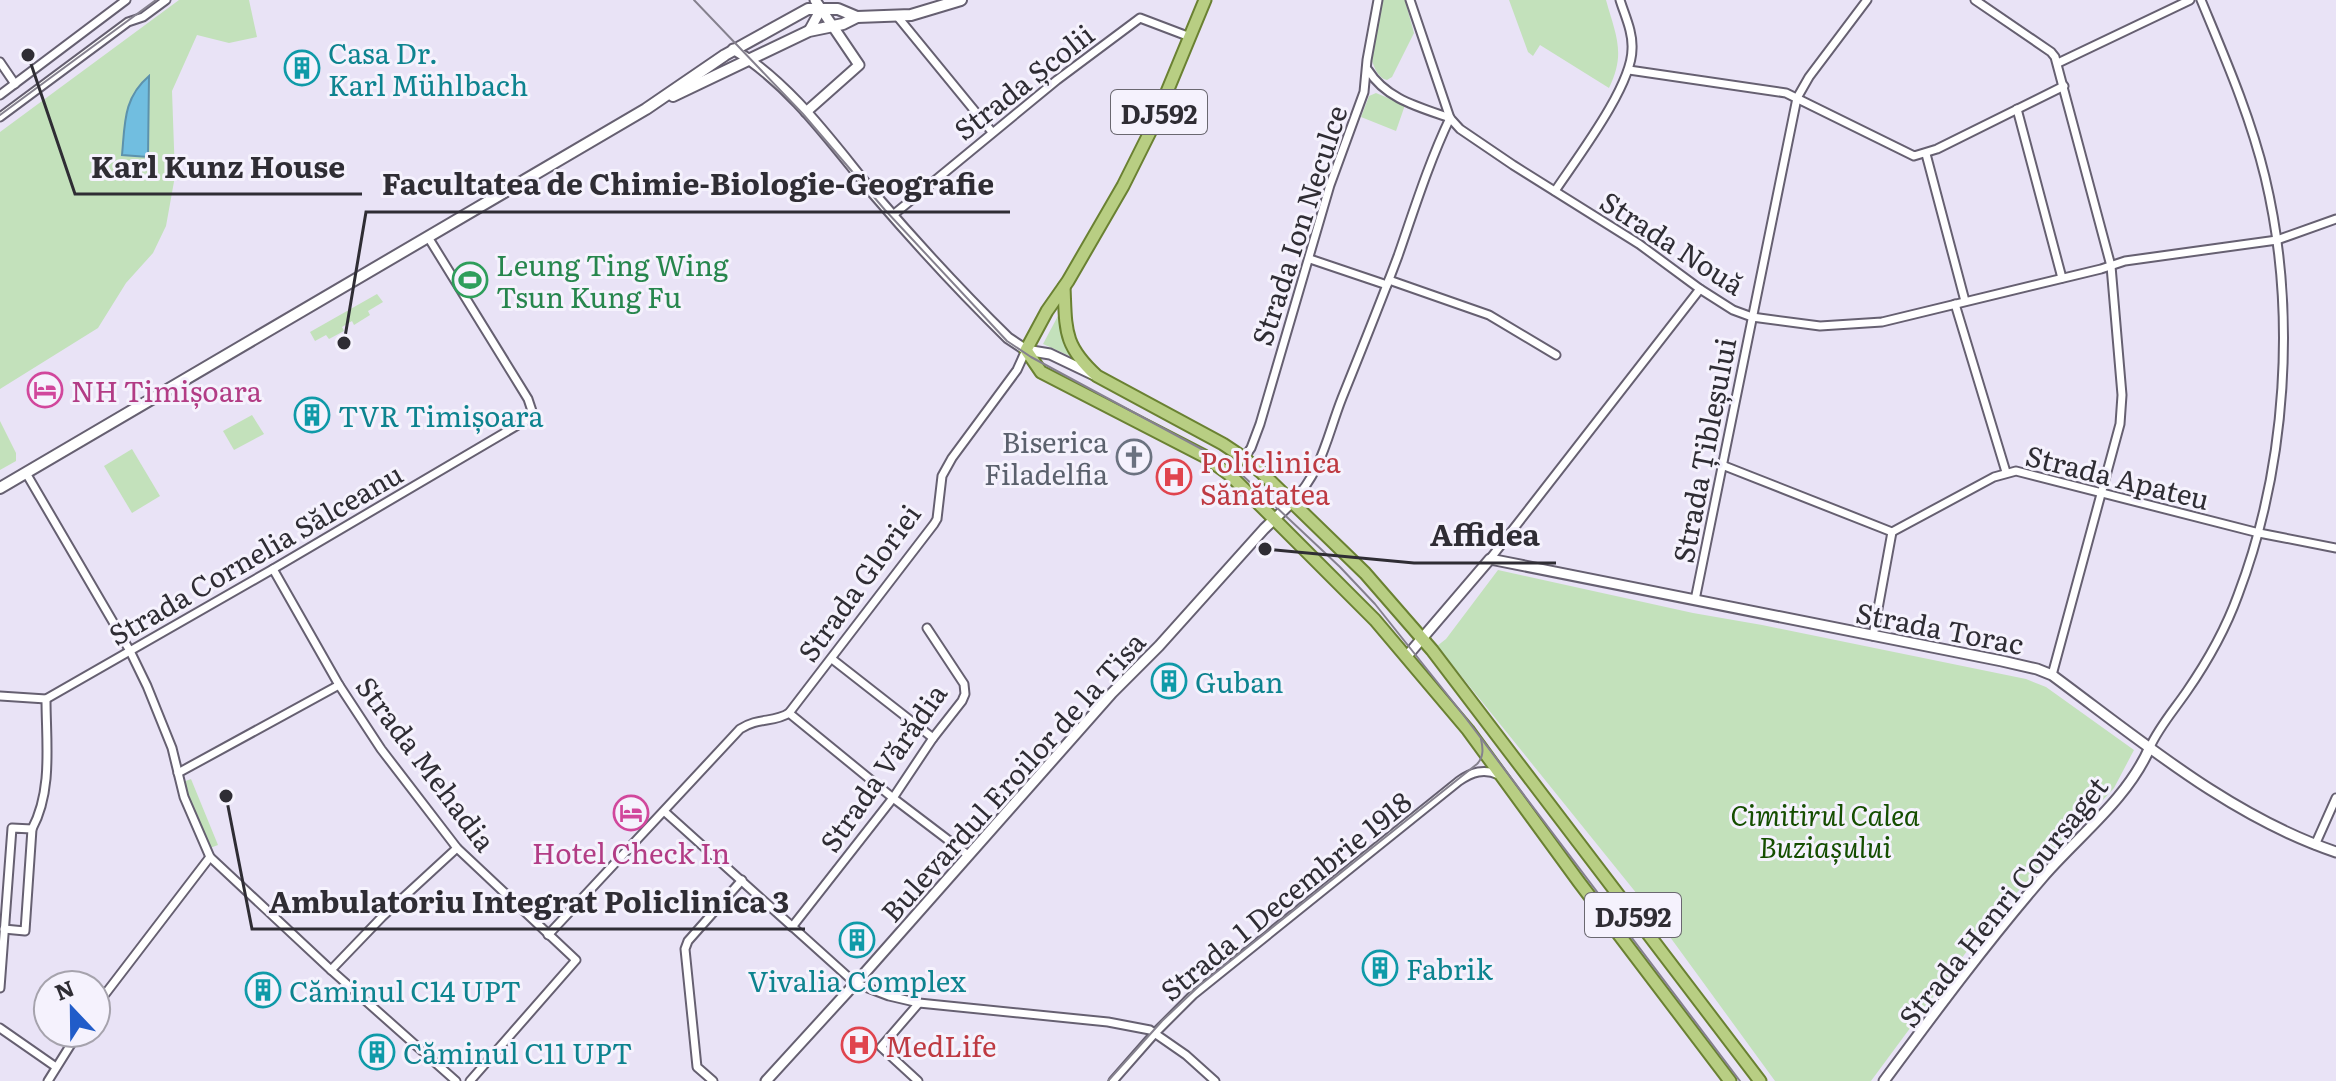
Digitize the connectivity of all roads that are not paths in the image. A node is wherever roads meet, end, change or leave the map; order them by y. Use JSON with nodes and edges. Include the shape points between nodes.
{"nodes":[{"id":1,"x":126,"y":0,"type":"edge"},
{"id":2,"x":166,"y":0,"type":"edge"},
{"id":3,"x":961,"y":0,"type":"edge"},
{"id":4,"x":1205,"y":0,"type":"edge"},
{"id":5,"x":1378,"y":0,"type":"edge"},
{"id":6,"x":1410,"y":0,"type":"edge"},
{"id":7,"x":1620,"y":0,"type":"edge"},
{"id":8,"x":1867,"y":0,"type":"edge"},
{"id":9,"x":1975,"y":0,"type":"edge"},
{"id":10,"x":2190,"y":0,"type":"edge"},
{"id":11,"x":2201,"y":0,"type":"edge"},
{"id":12,"x":818,"y":5,"type":"edge"},
{"id":13,"x":897,"y":16,"type":"junction"},
{"id":14,"x":857,"y":17,"type":"junction"},
{"id":15,"x":832,"y":26,"type":"junction"},
{"id":16,"x":809,"y":31,"type":"junction"},
{"id":17,"x":1190,"y":37,"type":"junction"},
{"id":18,"x":733,"y":49,"type":"junction"},
{"id":19,"x":750,"y":60,"type":"junction"},
{"id":20,"x":0,"y":62,"type":"edge"},
{"id":21,"x":2058,"y":63,"type":"junction"},
{"id":22,"x":1368,"y":69,"type":"junction"},
{"id":23,"x":1629,"y":70,"type":"junction"},
{"id":24,"x":15,"y":84,"type":"junction"},
{"id":25,"x":2064,"y":86,"type":"junction"},
{"id":26,"x":1382,"y":88,"type":"junction"},
{"id":27,"x":1364,"y":92,"type":"junction"},
{"id":28,"x":0,"y":95,"type":"edge"},
{"id":29,"x":1797,"y":98,"type":"junction"},
{"id":30,"x":646,"y":109,"type":"junction"},
{"id":31,"x":2017,"y":109,"type":"junction"},
{"id":32,"x":806,"y":112,"type":"junction"},
{"id":33,"x":0,"y":117,"type":"edge"},
{"id":34,"x":1450,"y":118,"type":"junction"},
{"id":35,"x":992,"y":132,"type":"junction"},
{"id":36,"x":1926,"y":154,"type":"junction"},
{"id":37,"x":1555,"y":191,"type":"junction"},
{"id":38,"x":893,"y":215,"type":"junction"},
{"id":39,"x":2336,"y":219,"type":"edge"},
{"id":40,"x":428,"y":237,"type":"junction"},
{"id":41,"x":2277,"y":240,"type":"junction"},
{"id":42,"x":1310,"y":259,"type":"junction"},
{"id":43,"x":2111,"y":266,"type":"junction"},
{"id":44,"x":2062,"y":278,"type":"junction"},
{"id":45,"x":1388,"y":282,"type":"junction"},
{"id":46,"x":1064,"y":287,"type":"junction"},
{"id":47,"x":1700,"y":289,"type":"junction"},
{"id":48,"x":1965,"y":301,"type":"junction"},
{"id":49,"x":1955,"y":304,"type":"junction"},
{"id":50,"x":1752,"y":317,"type":"junction"},
{"id":51,"x":1026,"y":350,"type":"junction"},
{"id":52,"x":1556,"y":355,"type":"dead end"},
{"id":53,"x":1097,"y":376,"type":"junction"},
{"id":54,"x":1244,"y":458,"type":"junction"},
{"id":55,"x":1722,"y":465,"type":"junction"},
{"id":56,"x":2006,"y":472,"type":"junction"},
{"id":57,"x":26,"y":473,"type":"junction"},
{"id":58,"x":0,"y":488,"type":"edge"},
{"id":59,"x":2102,"y":493,"type":"junction"},
{"id":60,"x":1292,"y":502,"type":"junction"},
{"id":61,"x":1275,"y":518,"type":"junction"},
{"id":62,"x":1892,"y":532,"type":"junction"},
{"id":63,"x":2259,"y":533,"type":"junction"},
{"id":64,"x":2336,"y":548,"type":"edge"},
{"id":65,"x":1490,"y":559,"type":"junction"},
{"id":66,"x":273,"y":569,"type":"junction"},
{"id":67,"x":1695,"y":600,"type":"junction"},
{"id":68,"x":927,"y":628,"type":"dead end"},
{"id":69,"x":1873,"y":636,"type":"junction"},
{"id":70,"x":1421,"y":638,"type":"junction"},
{"id":71,"x":130,"y":651,"type":"junction"},
{"id":72,"x":1407,"y":656,"type":"junction"},
{"id":73,"x":832,"y":659,"type":"junction"},
{"id":74,"x":2052,"y":675,"type":"junction"},
{"id":75,"x":339,"y":685,"type":"junction"},
{"id":76,"x":0,"y":696,"type":"edge"},
{"id":77,"x":46,"y":699,"type":"junction"},
{"id":78,"x":789,"y":713,"type":"junction"},
{"id":79,"x":933,"y":738,"type":"junction"},
{"id":80,"x":2150,"y":747,"type":"junction"},
{"id":81,"x":178,"y":773,"type":"junction"},
{"id":82,"x":1500,"y":776,"type":"junction"},
{"id":83,"x":893,"y":798,"type":"junction"},
{"id":84,"x":2336,"y":798,"type":"edge"},
{"id":85,"x":665,"y":812,"type":"junction"},
{"id":86,"x":32,"y":829,"type":"junction"},
{"id":87,"x":2315,"y":845,"type":"junction"},
{"id":88,"x":457,"y":848,"type":"junction"},
{"id":89,"x":2336,"y":852,"type":"edge"},
{"id":90,"x":968,"y":855,"type":"junction"},
{"id":91,"x":210,"y":857,"type":"junction"},
{"id":92,"x":742,"y":880,"type":"junction"},
{"id":93,"x":792,"y":927,"type":"junction"},
{"id":94,"x":4,"y":929,"type":"junction"},
{"id":95,"x":548,"y":935,"type":"junction"},
{"id":96,"x":331,"y":970,"type":"junction"},
{"id":97,"x":855,"y":983,"type":"junction"},
{"id":98,"x":112,"y":985,"type":"edge"},
{"id":99,"x":0,"y":988,"type":"edge"},
{"id":100,"x":919,"y":1003,"type":"junction"},
{"id":101,"x":0,"y":1028,"type":"edge"},
{"id":102,"x":1156,"y":1032,"type":"junction"},
{"id":103,"x":68,"y":1049,"type":"edge"},
{"id":104,"x":56,"y":1067,"type":"junction"},
{"id":105,"x":48,"y":1081,"type":"edge"},
{"id":106,"x":456,"y":1081,"type":"edge"},
{"id":107,"x":470,"y":1081,"type":"edge"},
{"id":108,"x":713,"y":1081,"type":"edge"},
{"id":109,"x":766,"y":1081,"type":"edge"},
{"id":110,"x":918,"y":1081,"type":"edge"},
{"id":111,"x":1113,"y":1081,"type":"edge"},
{"id":112,"x":1215,"y":1081,"type":"edge"},
{"id":113,"x":1730,"y":1081,"type":"edge"},
{"id":114,"x":1760,"y":1081,"type":"edge"},
{"id":115,"x":1884,"y":1081,"type":"edge"}],
"edges":[{"from":1,"to":24,"type":"street"},
{"from":2,"to":33,"type":"street"},
{"from":3,"to":13,"type":"main road"},
{"from":4,"to":17,"type":"main road","number":"DJ592"},
{"from":5,"to":22,"type":"street","name":"Strada Ion Neculce"},
{"from":6,"to":34,"type":"street"},
{"from":7,"to":23,"type":"street","via":[[1633,50]]},
{"from":8,"to":29,"type":"street","name":"Strada Țibleșului"},
{"from":9,"to":21,"type":"street","via":[[2051,52]]},
{"from":10,"to":21,"type":"street"},
{"from":11,"to":41,"type":"street","via":[[2250,124]]},
{"from":12,"to":14,"type":"main road"},
{"from":12,"to":15,"type":"street"},
{"from":12,"to":16,"type":"street"},
{"from":12,"to":18,"type":"main road"},
{"from":13,"to":14,"type":"main road"},
{"from":13,"to":35,"type":"street"},
{"from":14,"to":15,"type":"main road"},
{"from":15,"to":16,"type":"main road"},
{"from":15,"to":32,"type":"street","via":[[859,65]]},
{"from":16,"to":19,"type":"main road"},
{"from":17,"to":35,"type":"street","name":"Strada Școlii","via":[[1140,18]]},
{"from":17,"to":46,"type":"main road","number":"DJ592","via":[[1123,186]]},
{"from":18,"to":19,"type":"street"},
{"from":18,"to":30,"type":"main road"},
{"from":19,"to":30,"type":"main road"},
{"from":19,"to":32,"type":"street"},
{"from":20,"to":24,"type":"street"},
{"from":21,"to":25,"type":"street"},
{"from":22,"to":26,"type":"street"},
{"from":22,"to":27,"type":"street","name":"Strada Ion Neculce"},
{"from":23,"to":29,"type":"street"},
{"from":23,"to":37,"type":"street"},
{"from":24,"to":28,"type":"street"},
{"from":25,"to":31,"type":"street"},
{"from":25,"to":43,"type":"street"},
{"from":26,"to":27,"type":"street"},
{"from":26,"to":34,"type":"street"},
{"from":27,"to":42,"type":"street","name":"Strada Ion Neculce"},
{"from":29,"to":36,"type":"street","via":[[1907,154]]},
{"from":29,"to":50,"type":"street","name":"Strada Țibleșului"},
{"from":30,"to":40,"type":"main road"},
{"from":31,"to":36,"type":"street"},
{"from":31,"to":44,"type":"street"},
{"from":32,"to":38,"type":"street"},
{"from":34,"to":37,"type":"street","name":"Strada Nouă"},
{"from":34,"to":45,"type":"street"},
{"from":35,"to":38,"type":"street","name":"Strada Școlii"},
{"from":36,"to":48,"type":"street"},
{"from":37,"to":47,"type":"street","name":"Strada Nouă"},
{"from":38,"to":51,"type":"street","via":[[997,327]]},
{"from":39,"to":41,"type":"street","name":"Strada Nouă"},
{"from":40,"to":57,"type":"main road"},
{"from":40,"to":66,"type":"street","name":"Strada Cornelia Sălceanu","via":[[532,411],[526,421]]},
{"from":41,"to":43,"type":"street","name":"Strada Nouă"},
{"from":41,"to":63,"type":"street","via":[[2284,317],[2282,377]]},
{"from":42,"to":45,"type":"street"},
{"from":42,"to":54,"type":"street","name":"Strada Ion Neculce","via":[[1260,424]]},
{"from":43,"to":44,"type":"street","name":"Strada Nouă"},
{"from":43,"to":59,"type":"street","via":[[2123,408]]},
{"from":44,"to":48,"type":"street","name":"Strada Nouă"},
{"from":45,"to":52,"type":"street","via":[[1489,315]]},
{"from":45,"to":60,"type":"street","via":[[1318,469]]},
{"from":46,"to":51,"type":"main road","number":"DJ592"},
{"from":46,"to":53,"type":"main road","number":"DJ592","via":[[1072,347]]},
{"from":47,"to":50,"type":"street","name":"Strada Nouă"},
{"from":47,"to":65,"type":"street"},
{"from":48,"to":49,"type":"street","name":"Strada Nouă"},
{"from":49,"to":50,"type":"street","name":"Strada Nouă","via":[[1857,324],[1806,325]]},
{"from":49,"to":56,"type":"street"},
{"from":50,"to":55,"type":"street","name":"Strada Țibleșului"},
{"from":51,"to":53,"type":"street","via":[[1050,354]]},
{"from":51,"to":61,"type":"main road","number":"DJ592","via":[[1041,372],[1218,465]]},
{"from":51,"to":73,"type":"street","name":"Strada Gloriei","via":[[943,475],[934,524]]},
{"from":53,"to":54,"type":"main road","number":"DJ592"},
{"from":54,"to":60,"type":"main road","number":"DJ592"},
{"from":55,"to":62,"type":"street"},
{"from":55,"to":67,"type":"street","name":"Strada Țibleșului"},
{"from":56,"to":59,"type":"street","name":"Strada Apateu"},
{"from":56,"to":62,"type":"street","name":"Strada Apateu"},
{"from":57,"to":58,"type":"main road"},
{"from":57,"to":71,"type":"street"},
{"from":59,"to":63,"type":"street","name":"Strada Apateu"},
{"from":59,"to":74,"type":"street"},
{"from":60,"to":61,"type":"street","name":"Bulevardul Eroilor de la Tisa"},
{"from":60,"to":70,"type":"main road","number":"DJ592","via":[[1365,573]]},
{"from":61,"to":72,"type":"main road","number":"DJ592"},
{"from":61,"to":90,"type":"street","name":"Bulevardul Eroilor de la Tisa"},
{"from":62,"to":69,"type":"street"},
{"from":63,"to":64,"type":"street","name":"Strada Apateu"},
{"from":63,"to":80,"type":"street","via":[[2227,619]]},
{"from":65,"to":67,"type":"street","name":"Strada Torac"},
{"from":65,"to":70,"type":"street"},
{"from":66,"to":71,"type":"street","name":"Strada Cornelia Sălceanu"},
{"from":66,"to":75,"type":"street","name":"Strada Mehadia"},
{"from":67,"to":69,"type":"street","name":"Strada Torac"},
{"from":68,"to":79,"type":"street","name":"Strada Vărădia","via":[[965,689],[962,701]]},
{"from":69,"to":74,"type":"street","name":"Strada Torac"},
{"from":70,"to":72,"type":"street"},
{"from":70,"to":114,"type":"main road","number":"DJ592"},
{"from":71,"to":77,"type":"street","name":"Strada Cornelia Sălceanu"},
{"from":71,"to":81,"type":"street","via":[[158,709]]},
{"from":72,"to":82,"type":"main road","number":"DJ592"},
{"from":73,"to":78,"type":"street","name":"Strada Gloriei"},
{"from":73,"to":79,"type":"street"},
{"from":74,"to":80,"type":"street","name":"Strada Torac"},
{"from":75,"to":81,"type":"street"},
{"from":75,"to":88,"type":"street","name":"Strada Mehadia"},
{"from":76,"to":77,"type":"street"},
{"from":77,"to":86,"type":"street","via":[[46,787]]},
{"from":78,"to":83,"type":"street"},
{"from":78,"to":85,"type":"street","via":[[740,729]]},
{"from":79,"to":83,"type":"street","name":"Strada Vărădia"},
{"from":80,"to":87,"type":"street","name":"Strada Torac","via":[[2197,781]]},
{"from":80,"to":115,"type":"street","name":"Strada Henri Coursaget","via":[[2113,803],[1996,933]]},
{"from":81,"to":91,"type":"street"},
{"from":82,"to":102,"type":"street","name":"Strada 1 Decembrie 1918","via":[[1482,771],[1459,781],[1193,995]]},
{"from":82,"to":113,"type":"main road","number":"DJ592"},
{"from":83,"to":90,"type":"street"},
{"from":83,"to":93,"type":"street","name":"Strada Vărădia"},
{"from":84,"to":87,"type":"street"},
{"from":85,"to":92,"type":"street"},
{"from":85,"to":95,"type":"street"},
{"from":86,"to":94,"type":"street","via":[[12,828]]},
{"from":86,"to":94,"type":"street","via":[[25,931]]},
{"from":87,"to":89,"type":"street","name":"Strada Torac"},
{"from":88,"to":95,"type":"street","name":"Strada Mehadia"},
{"from":88,"to":96,"type":"street"},
{"from":90,"to":97,"type":"street","name":"Bulevardul Eroilor de la Tisa"},
{"from":91,"to":96,"type":"street"},
{"from":91,"to":98,"type":"street"},
{"from":92,"to":93,"type":"street"},
{"from":92,"to":108,"type":"street","via":[[685,949],[697,1067]]},
{"from":93,"to":97,"type":"street"},
{"from":94,"to":99,"type":"street"},
{"from":95,"to":107,"type":"street","name":"Strada Mehadia","via":[[576,960]]},
{"from":96,"to":106,"type":"street"},
{"from":97,"to":100,"type":"street"},
{"from":97,"to":109,"type":"street","name":"Bulevardul Eroilor de la Tisa"},
{"from":100,"to":102,"type":"street","via":[[1108,1022]]},
{"from":100,"to":110,"type":"street","via":[[881,1047]]},
{"from":101,"to":104,"type":"street"},
{"from":102,"to":111,"type":"street","name":"Strada 1 Decembrie 1918"},
{"from":102,"to":112,"type":"street"},
{"from":103,"to":104,"type":"street"},
{"from":104,"to":105,"type":"street"}]}
